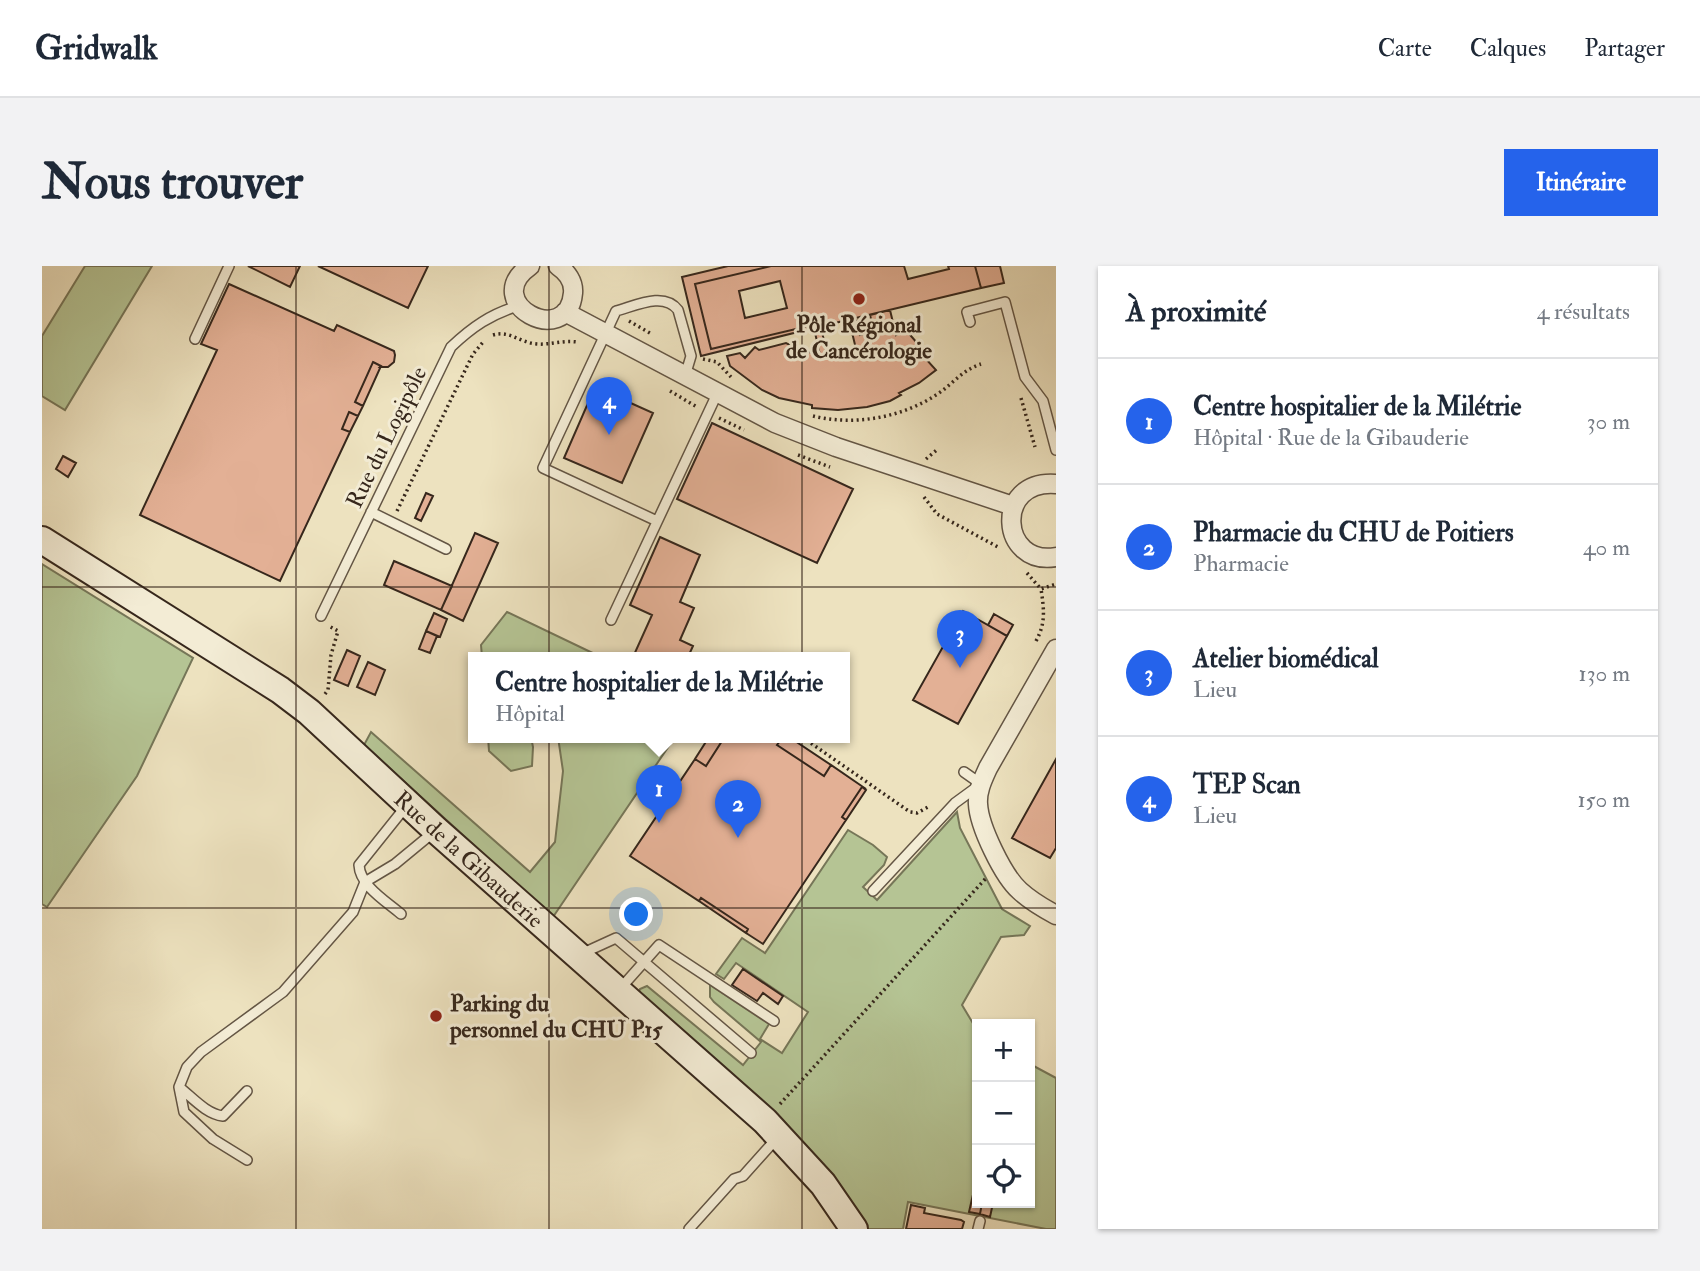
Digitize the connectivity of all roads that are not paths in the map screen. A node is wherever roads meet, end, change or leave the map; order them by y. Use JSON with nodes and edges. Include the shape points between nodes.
{"nodes":[{"id":1,"x":229,"y":266,"type":"edge"},
{"id":2,"x":530,"y":266,"type":"edge"},
{"id":3,"x":567,"y":268,"type":"edge"},
{"id":4,"x":518,"y":306,"type":"junction"},
{"id":5,"x":565,"y":312,"type":"junction"},
{"id":6,"x":968,"y":317,"type":"dead end"},
{"id":7,"x":607,"y":333,"type":"junction"},
{"id":8,"x":195,"y":339,"type":"dead end"},
{"id":9,"x":685,"y":376,"type":"junction"},
{"id":10,"x":717,"y":394,"type":"junction"},
{"id":11,"x":1056,"y":450,"type":"edge"},
{"id":12,"x":1056,"y":482,"type":"edge"},
{"id":13,"x":1013,"y":506,"type":"junction"},
{"id":14,"x":371,"y":512,"type":"junction"},
{"id":15,"x":657,"y":521,"type":"junction"},
{"id":16,"x":42,"y":540,"type":"edge"},
{"id":17,"x":446,"y":550,"type":"dead end"},
{"id":18,"x":1055,"y":561,"type":"edge"},
{"id":19,"x":321,"y":616,"type":"dead end"},
{"id":20,"x":611,"y":620,"type":"dead end"},
{"id":21,"x":1056,"y":649,"type":"edge"},
{"id":22,"x":964,"y":772,"type":"dead end"},
{"id":23,"x":981,"y":784,"type":"junction"},
{"id":24,"x":408,"y":804,"type":"junction"},
{"id":25,"x":436,"y":830,"type":"junction"},
{"id":26,"x":365,"y":882,"type":"junction"},
{"id":27,"x":873,"y":891,"type":"dead end"},
{"id":28,"x":401,"y":914,"type":"dead end"},
{"id":29,"x":1056,"y":915,"type":"edge"},
{"id":30,"x":577,"y":956,"type":"junction"},
{"id":31,"x":644,"y":962,"type":"junction"},
{"id":32,"x":618,"y":992,"type":"junction"},
{"id":33,"x":774,"y":1021,"type":"dead end"},
{"id":34,"x":751,"y":1053,"type":"dead end"},
{"id":35,"x":179,"y":1087,"type":"junction"},
{"id":36,"x":247,"y":1091,"type":"dead end"},
{"id":37,"x":779,"y":1136,"type":"junction"},
{"id":38,"x":247,"y":1160,"type":"dead end"},
{"id":39,"x":692,"y":1209,"type":"dead end"},
{"id":40,"x":700,"y":1216,"type":"junction"},
{"id":41,"x":689,"y":1229,"type":"edge"},
{"id":42,"x":854,"y":1229,"type":"edge"}],
"edges":[{"from":1,"to":8,"type":"lane"},
{"from":2,"to":4,"type":"street","via":[[516,281]]},
{"from":3,"to":5,"type":"street","via":[[573,295]]},
{"from":4,"to":5,"type":"street","via":[[540,320]]},
{"from":4,"to":14,"type":"lane","name":"Rue du Logipôle","via":[[473,326],[451,347]]},
{"from":5,"to":7,"type":"street"},
{"from":6,"to":11,"type":"lane","via":[[1005,302],[1025,377],[1043,401]]},
{"from":7,"to":9,"type":"street"},
{"from":7,"to":9,"type":"lane","via":[[617,311],[659,300],[674,304],[691,356]]},
{"from":7,"to":15,"type":"lane","via":[[543,468]]},
{"from":9,"to":10,"type":"street"},
{"from":10,"to":13,"type":"street","via":[[836,447]]},
{"from":10,"to":15,"type":"lane"},
{"from":12,"to":13,"type":"street","via":[[1026,490]]},
{"from":13,"to":18,"type":"street","via":[[1011,528],[1021,547]]},
{"from":14,"to":17,"type":"lane"},
{"from":14,"to":19,"type":"lane","name":"Rue du Logipôle"},
{"from":15,"to":20,"type":"lane"},
{"from":16,"to":24,"type":"street","name":"Rue de la Gibauderie","via":[[280,690]]},
{"from":21,"to":23,"type":"street"},
{"from":22,"to":23,"type":"lane"},
{"from":23,"to":27,"type":"lane","via":[[955,803]]},
{"from":23,"to":29,"type":"street","via":[[979,816],[1007,875],[1017,889]]},
{"from":24,"to":25,"type":"street","name":"Rue de la Gibauderie"},
{"from":24,"to":26,"type":"lane","via":[[362,858],[359,874]]},
{"from":25,"to":26,"type":"lane"},
{"from":25,"to":30,"type":"street","name":"Rue de la Gibauderie"},
{"from":26,"to":28,"type":"lane"},
{"from":26,"to":35,"type":"lane","via":[[353,912],[283,992],[201,1052],[187,1067]]},
{"from":30,"to":31,"type":"lane","via":[[616,938]]},
{"from":30,"to":32,"type":"street","name":"Rue de la Gibauderie"},
{"from":31,"to":32,"type":"lane"},
{"from":31,"to":33,"type":"lane","via":[[659,945]]},
{"from":31,"to":34,"type":"lane"},
{"from":32,"to":37,"type":"street","name":"Rue de la Gibauderie"},
{"from":35,"to":36,"type":"lane","via":[[208,1111],[223,1116]]},
{"from":35,"to":38,"type":"lane","via":[[184,1112],[213,1139]]},
{"from":37,"to":40,"type":"lane","via":[[743,1176],[732,1177]]},
{"from":37,"to":42,"type":"street","name":"Rue de la Gibauderie","via":[[823,1184]]},
{"from":39,"to":40,"type":"lane"},
{"from":40,"to":41,"type":"lane"}]}
